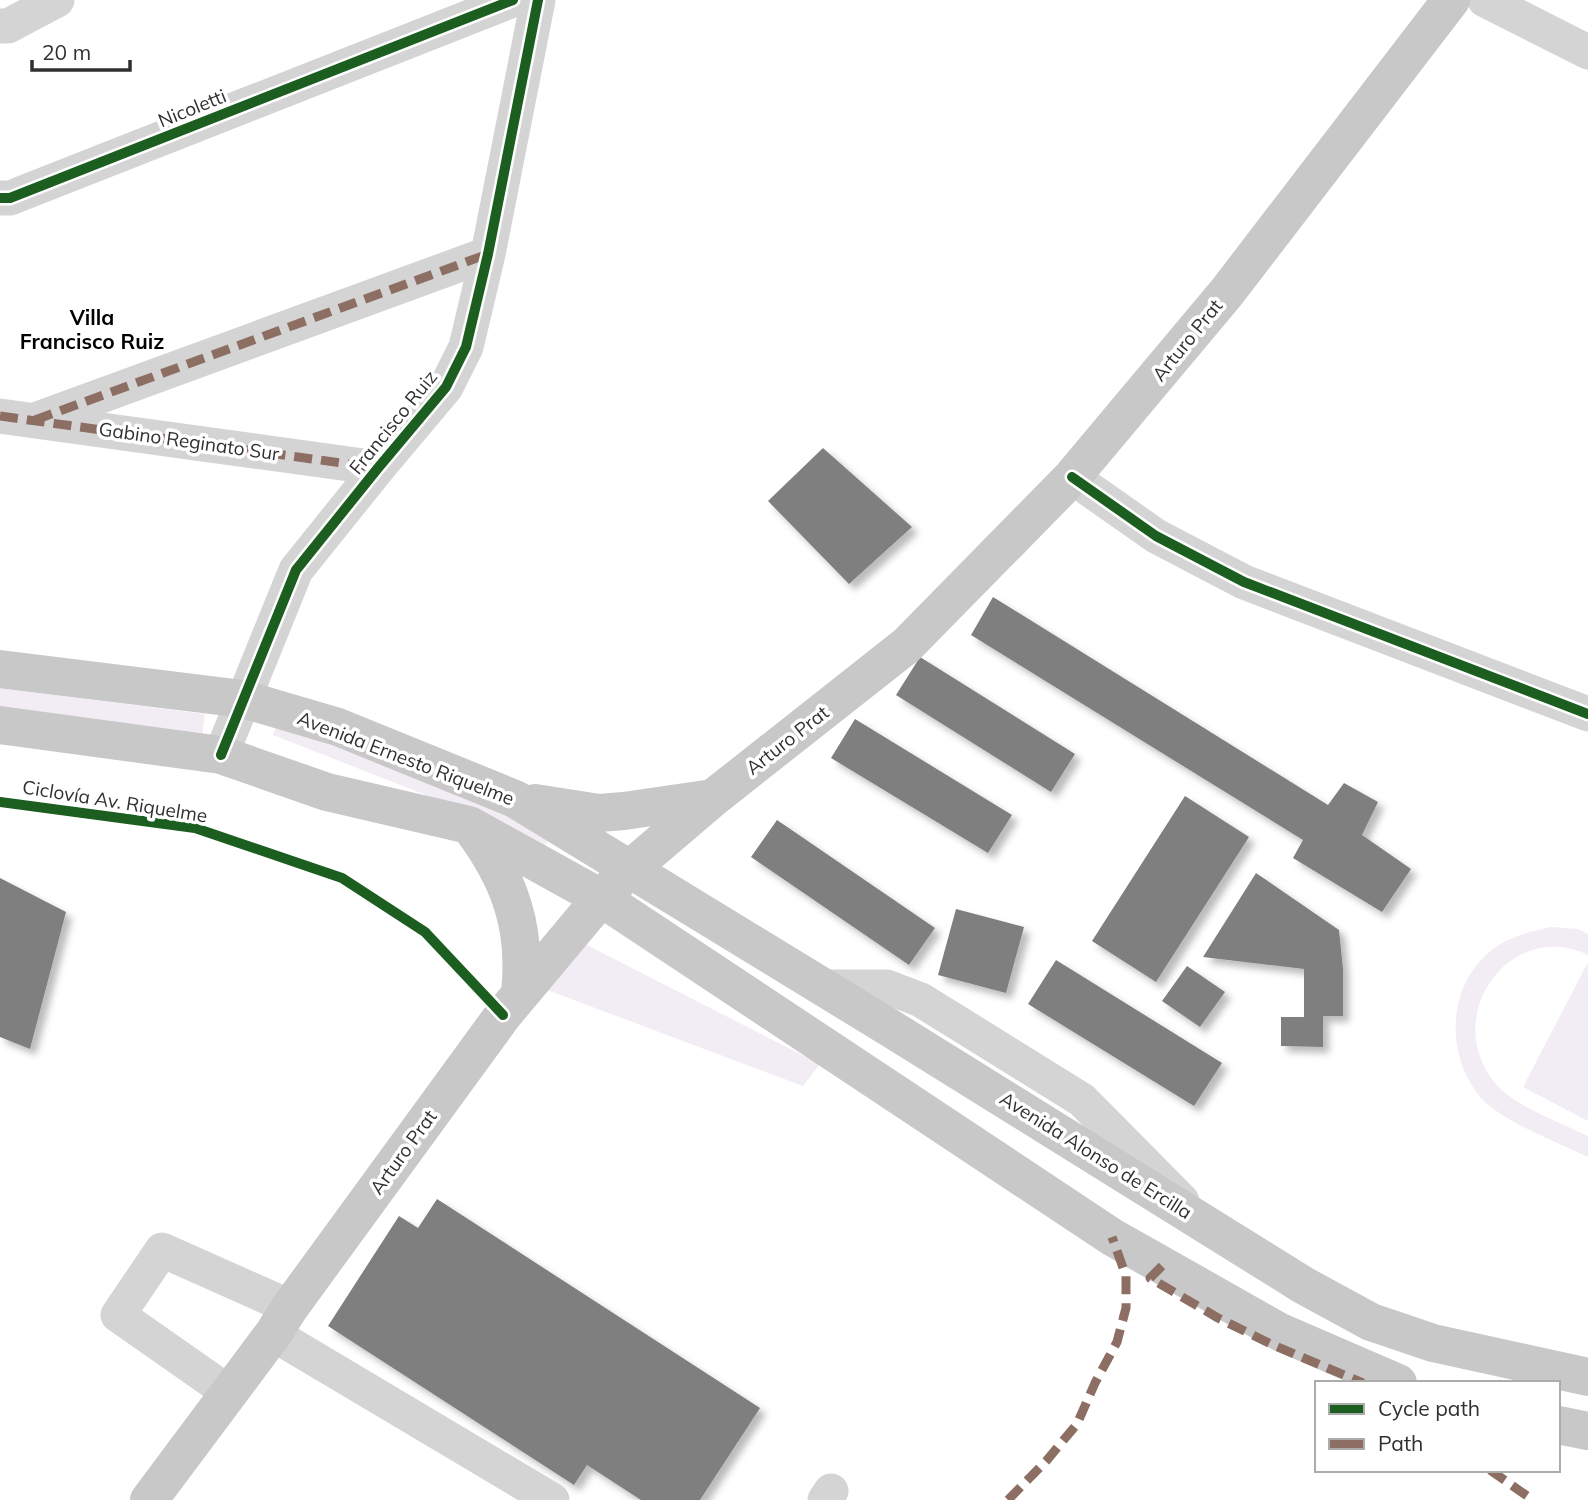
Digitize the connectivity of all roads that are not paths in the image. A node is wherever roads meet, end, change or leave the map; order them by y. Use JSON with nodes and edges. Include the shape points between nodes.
{"nodes":[{"id":1,"x":57,"y":0,"type":"edge"},
{"id":2,"x":513,"y":0,"type":"edge"},
{"id":3,"x":538,"y":0,"type":"edge"},
{"id":4,"x":1451,"y":0,"type":"edge"},
{"id":5,"x":1485,"y":0,"type":"edge"},
{"id":6,"x":0,"y":26,"type":"edge"},
{"id":7,"x":1588,"y":52,"type":"edge"},
{"id":8,"x":0,"y":198,"type":"edge"},
{"id":9,"x":488,"y":254,"type":"junction"},
{"id":10,"x":0,"y":416,"type":"edge"},
{"id":11,"x":35,"y":420,"type":"junction"},
{"id":12,"x":378,"y":468,"type":"junction"},
{"id":13,"x":1072,"y":477,"type":"junction"},
{"id":14,"x":0,"y":669,"type":"edge"},
{"id":15,"x":243,"y":699,"type":"junction"},
{"id":16,"x":1588,"y":714,"type":"edge"},
{"id":17,"x":0,"y":725,"type":"edge"},
{"id":18,"x":221,"y":755,"type":"junction"},
{"id":19,"x":713,"y":798,"type":"junction"},
{"id":20,"x":515,"y":799,"type":"junction"},
{"id":21,"x":469,"y":825,"type":"junction"},
{"id":22,"x":631,"y":868,"type":"junction"},
{"id":23,"x":601,"y":898,"type":"junction"},
{"id":24,"x":520,"y":992,"type":"junction"},
{"id":25,"x":281,"y":1320,"type":"junction"},
{"id":26,"x":1588,"y":1377,"type":"edge"},
{"id":27,"x":1393,"y":1381,"type":"edge"},
{"id":28,"x":228,"y":1392,"type":"junction"},
{"id":29,"x":1560,"y":1425,"type":"edge"},
{"id":30,"x":1588,"y":1431,"type":"edge"},
{"id":31,"x":149,"y":1500,"type":"edge"},
{"id":32,"x":552,"y":1500,"type":"edge"}],
"edges":[{"from":1,"to":6,"type":"street"},
{"from":2,"to":8,"type":"street","name":"Nicoletti","via":[[10,198]]},
{"from":3,"to":9,"type":"street","name":"Francisco Ruiz"},
{"from":4,"to":13,"type":"main road","name":"Arturo Prat","via":[[1227,292]]},
{"from":5,"to":7,"type":"street"},
{"from":9,"to":11,"type":"street"},
{"from":9,"to":12,"type":"street","name":"Francisco Ruiz","via":[[466,347],[446,387]]},
{"from":10,"to":11,"type":"street","name":"Gabino Reginato Sur"},
{"from":11,"to":12,"type":"street","name":"Gabino Reginato Sur"},
{"from":12,"to":15,"type":"street","name":"Francisco Ruiz","via":[[296,570]]},
{"from":13,"to":16,"type":"street","via":[[1156,536],[1244,582]]},
{"from":13,"to":19,"type":"main road","name":"Arturo Prat","via":[[907,645]]},
{"from":14,"to":15,"type":"main road","name":"Avenida Ernesto Riquelme"},
{"from":15,"to":18,"type":"street","name":"Francisco Ruiz"},
{"from":15,"to":20,"type":"main road","name":"Avenida Ernesto Riquelme","via":[[338,727]]},
{"from":17,"to":18,"type":"main road","name":"Avenida Ernesto Riquelme"},
{"from":18,"to":21,"type":"main road","name":"Avenida Ernesto Riquelme","via":[[327,792]]},
{"from":19,"to":20,"type":"main road","via":[[599,813]]},
{"from":19,"to":22,"type":"main road","name":"Arturo Prat"},
{"from":20,"to":22,"type":"main road","name":"Avenida Ernesto Riquelme"},
{"from":21,"to":23,"type":"main road","name":"Avenida Ernesto Riquelme"},
{"from":21,"to":24,"type":"main road","via":[[497,866],[514,907],[522,948]]},
{"from":22,"to":23,"type":"main road","name":"Arturo Prat"},
{"from":22,"to":26,"type":"main road","name":"Avenida Alonso de Ercilla","via":[[1303,1285],[1371,1322],[1433,1343]]},
{"from":23,"to":24,"type":"main road","name":"Arturo Prat"},
{"from":23,"to":27,"type":"main road","via":[[1112,1237],[1280,1332]]},
{"from":24,"to":25,"type":"main road","name":"Arturo Prat"},
{"from":25,"to":28,"type":"main road","name":"Arturo Prat"},
{"from":25,"to":28,"type":"street","via":[[162,1250],[118,1315]]},
{"from":25,"to":32,"type":"street"},
{"from":28,"to":31,"type":"main road","name":"Arturo Prat"},
{"from":29,"to":30,"type":"main road"}]}
